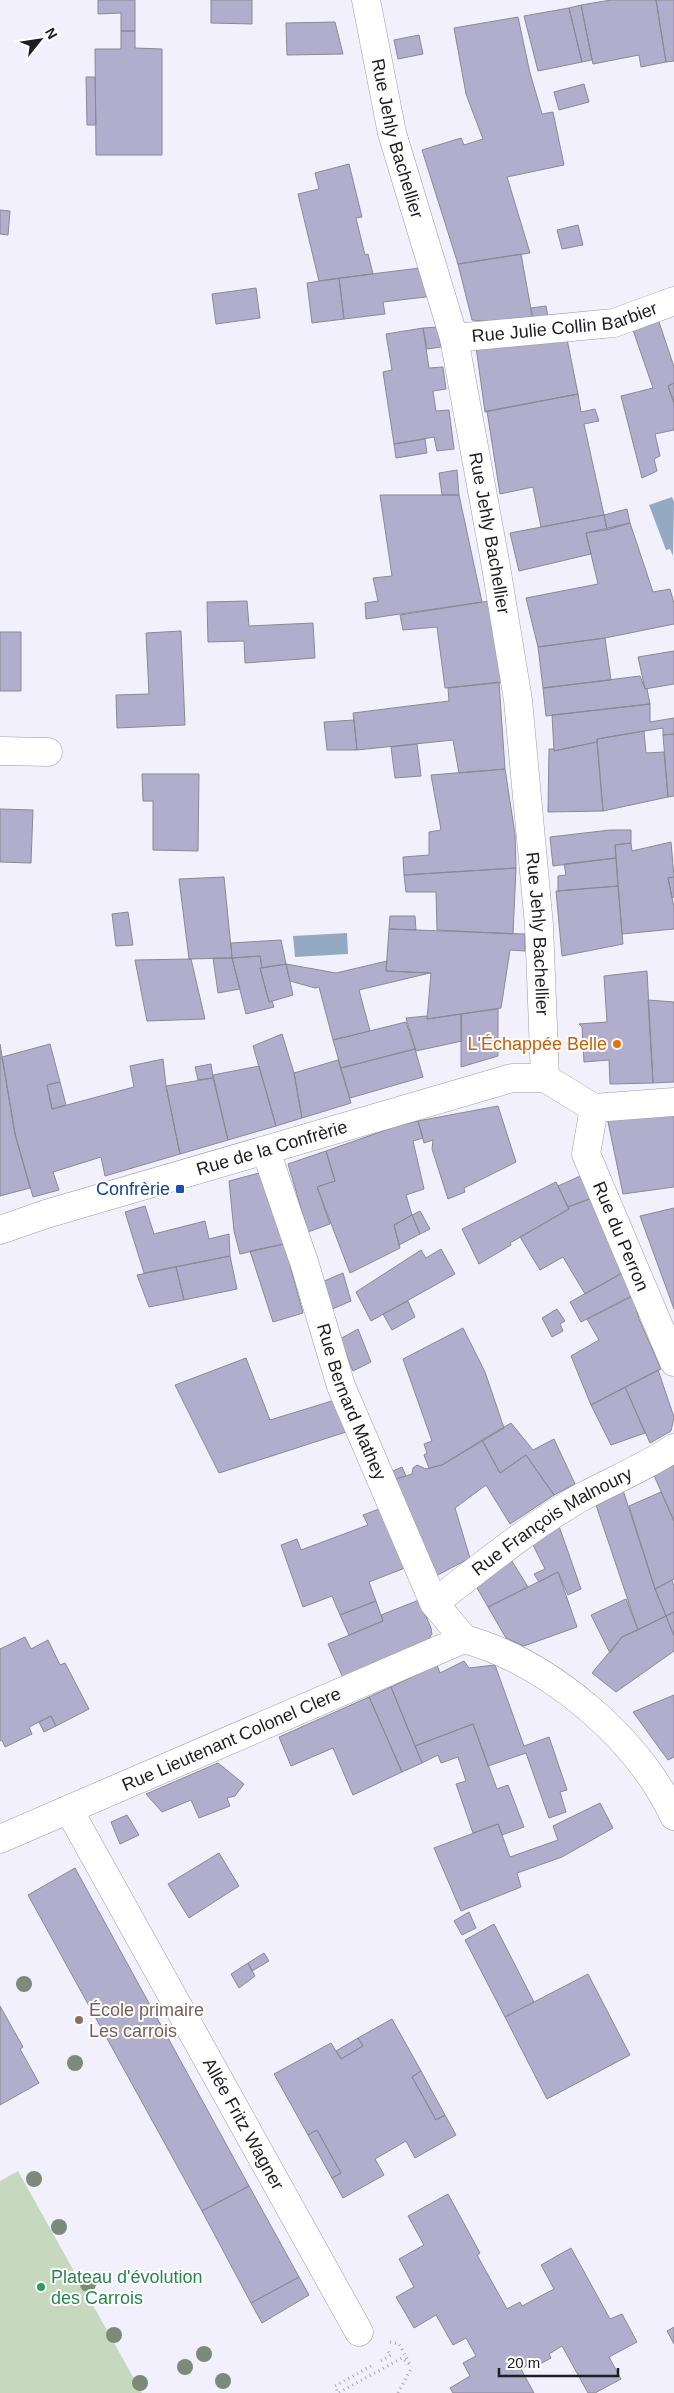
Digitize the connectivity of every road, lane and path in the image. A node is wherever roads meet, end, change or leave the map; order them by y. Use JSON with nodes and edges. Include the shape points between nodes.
{"nodes":[{"id":1,"x":366,"y":0,"type":"edge"},
{"id":2,"x":674,"y":301,"type":"edge"},
{"id":3,"x":454,"y":338,"type":"junction"},
{"id":4,"x":0,"y":751,"type":"edge"},
{"id":5,"x":48,"y":752,"type":"dead end"},
{"id":6,"x":545,"y":1078,"type":"junction"},
{"id":7,"x":674,"y":1102,"type":"edge"},
{"id":8,"x":594,"y":1108,"type":"junction"},
{"id":9,"x":266,"y":1151,"type":"junction"},
{"id":10,"x":0,"y":1230,"type":"edge"},
{"id":11,"x":674,"y":1362,"type":"edge"},
{"id":12,"x":674,"y":1448,"type":"edge"},
{"id":13,"x":434,"y":1603,"type":"junction"},
{"id":14,"x":464,"y":1639,"type":"junction"},
{"id":15,"x":70,"y":1810,"type":"junction"},
{"id":16,"x":674,"y":1816,"type":"edge"},
{"id":17,"x":0,"y":1840,"type":"edge"},
{"id":18,"x":359,"y":2332,"type":"dead end"},
{"id":19,"x":399,"y":2344,"type":"dead end"},
{"id":20,"x":398,"y":2393,"type":"edge"}],
"edges":[{"from":1,"to":3,"type":"street","name":"Rue Jehly Bachellier","via":[[392,133]]},
{"from":2,"to":3,"type":"street","name":"Rue Julie Collin Barbier","via":[[614,323]]},
{"from":3,"to":6,"type":"street","name":"Rue Jehly Bachellier","via":[[518,700],[539,925]]},
{"from":4,"to":5,"type":"street"},
{"from":6,"to":8,"type":"street"},
{"from":6,"to":9,"type":"street","name":"Rue de la Confrèrie","via":[[512,1078]]},
{"from":7,"to":8,"type":"street"},
{"from":8,"to":11,"type":"street","name":"Rue du Perron","via":[[586,1154]]},
{"from":9,"to":10,"type":"street","name":"Rue de la Confrèrie"},
{"from":9,"to":13,"type":"street","name":"Rue Bernard Mathey","via":[[341,1386]]},
{"from":12,"to":13,"type":"street","name":"Rue François Malnoury","via":[[650,1464],[579,1499]]},
{"from":13,"to":14,"type":"street","name":"Rue Bernard Mathey"},
{"from":14,"to":15,"type":"street","name":"Rue Lieutenant Colonel Clere"},
{"from":14,"to":16,"type":"street","via":[[492,1647],[554,1681],[594,1711],[649,1772]]},
{"from":15,"to":17,"type":"street","name":"Rue Lieutenant Colonel Clere"},
{"from":15,"to":18,"type":"street","name":"Allée Fritz Wagner"},
{"from":19,"to":20,"type":"path","via":[[412,2367]]}]}
